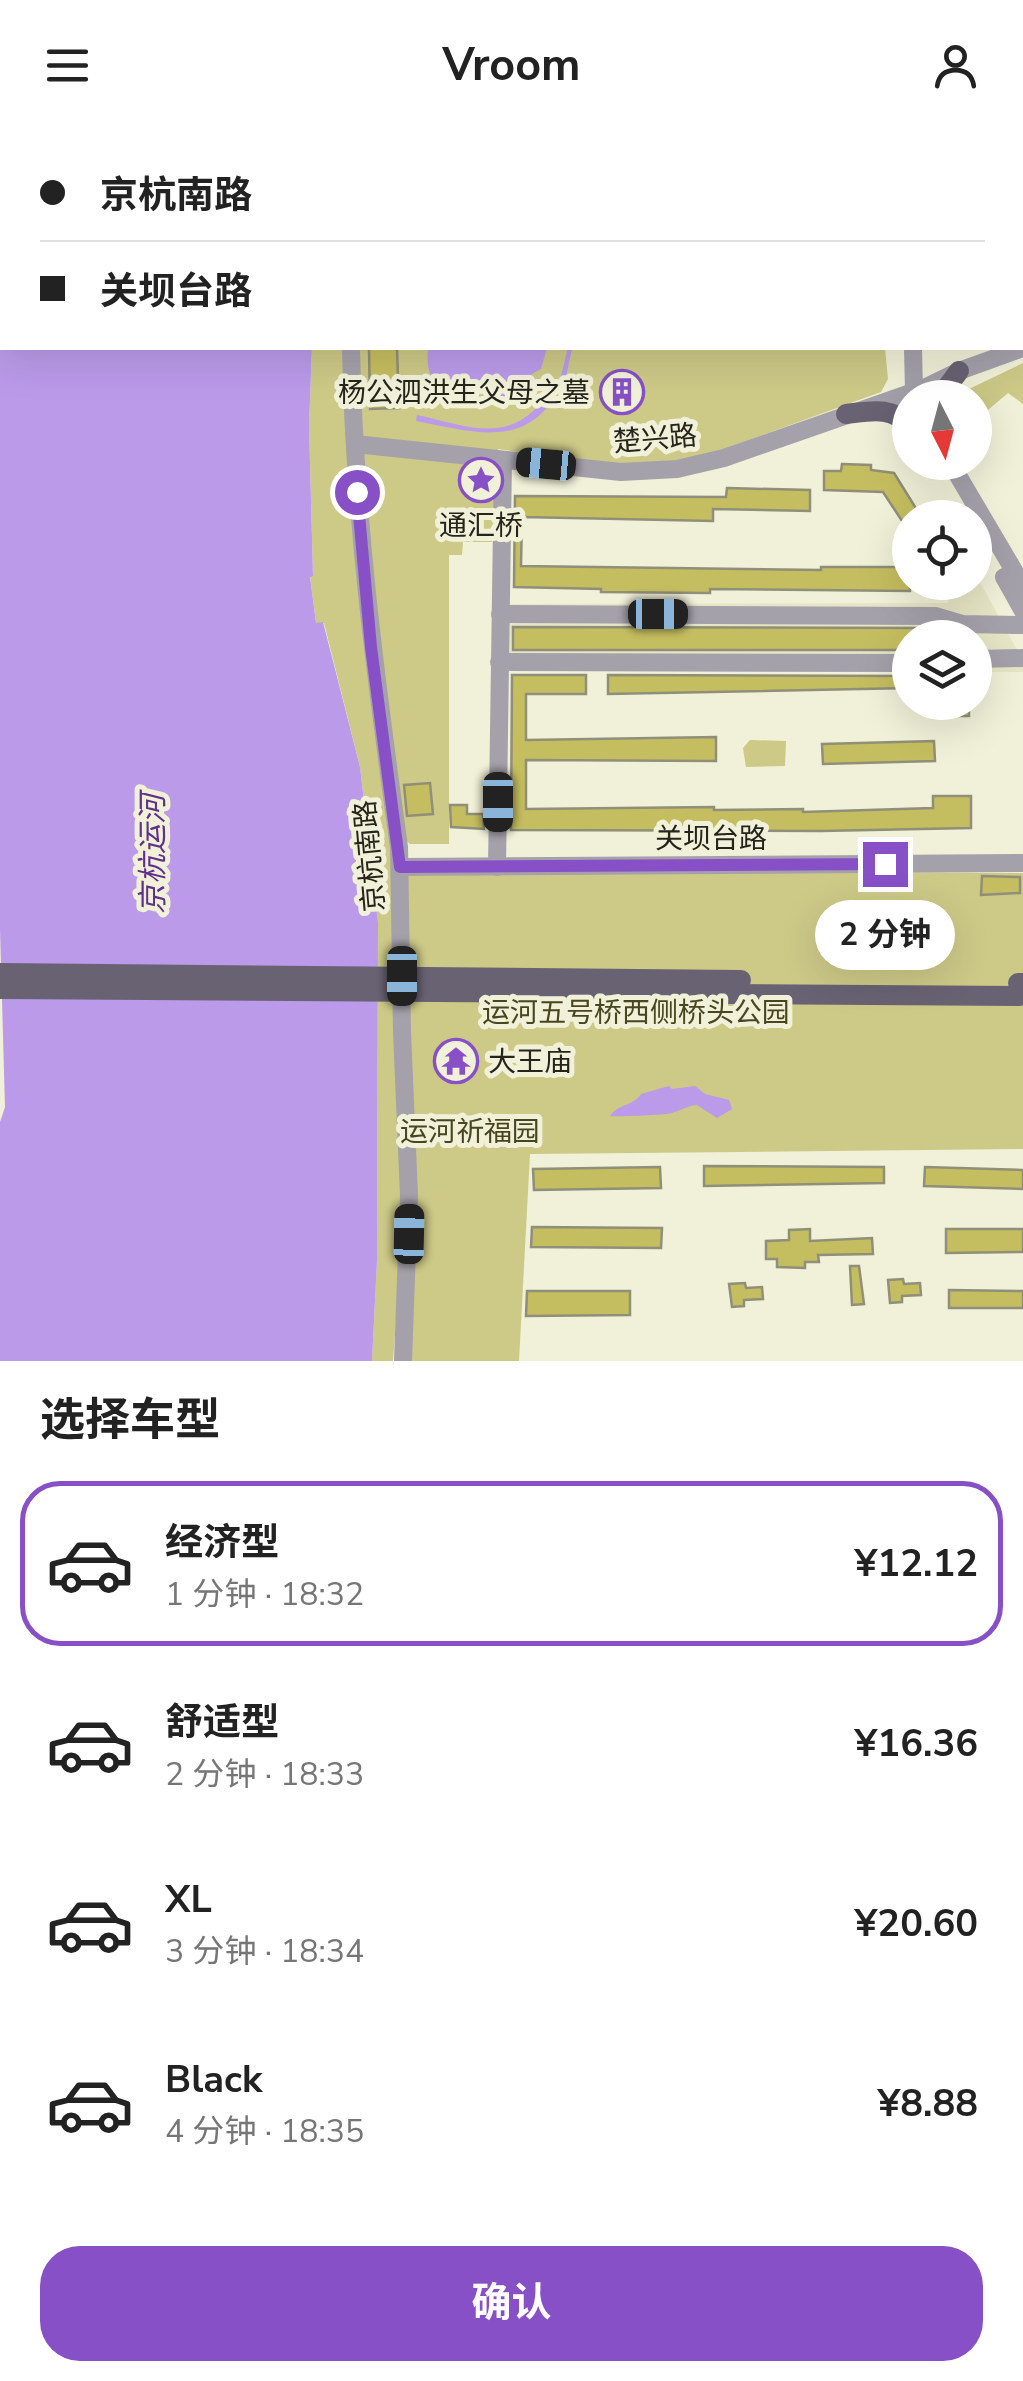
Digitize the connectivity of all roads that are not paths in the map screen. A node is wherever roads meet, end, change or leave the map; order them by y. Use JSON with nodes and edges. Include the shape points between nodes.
{"nodes":[{"id":1,"x":351,"y":350,"type":"edge"},
{"id":2,"x":913,"y":350,"type":"edge"},
{"id":3,"x":1017,"y":350,"type":"edge"},
{"id":4,"x":966,"y":368,"type":"joint"},
{"id":5,"x":914,"y":380,"type":"edge"},
{"id":6,"x":944,"y":380,"type":"edge"},
{"id":7,"x":892,"y":402,"type":"edge"},
{"id":8,"x":892,"y":412,"type":"edge"},
{"id":9,"x":846,"y":414,"type":"junction"},
{"id":10,"x":355,"y":444,"type":"junction"},
{"id":11,"x":503,"y":460,"type":"junction"},
{"id":12,"x":951,"y":480,"type":"edge"},
{"id":13,"x":992,"y":558,"type":"edge"},
{"id":14,"x":1023,"y":586,"type":"edge"},
{"id":15,"x":1023,"y":611,"type":"edge"},
{"id":16,"x":500,"y":614,"type":"junction"},
{"id":17,"x":1023,"y":626,"type":"edge"},
{"id":18,"x":1023,"y":658,"type":"edge"},
{"id":19,"x":992,"y":659,"type":"edge"},
{"id":20,"x":499,"y":662,"type":"junction"},
{"id":21,"x":892,"y":663,"type":"edge"},
{"id":22,"x":1023,"y":863,"type":"edge"},
{"id":23,"x":400,"y":867,"type":"junction"},
{"id":24,"x":497,"y":867,"type":"junction"},
{"id":25,"x":0,"y":974,"type":"edge"},
{"id":26,"x":0,"y":989,"type":"edge"},
{"id":27,"x":1021,"y":990,"type":"edge"},
{"id":28,"x":403,"y":1361,"type":"edge"}],
"edges":[{"from":1,"to":10,"type":"street","name":"京杭南路"},
{"from":2,"to":5,"type":"street"},
{"from":3,"to":4,"type":"street"},
{"from":4,"to":6,"type":"main road"},
{"from":7,"to":9,"type":"street","name":"楚兴路"},
{"from":8,"to":9,"type":"main road"},
{"from":9,"to":11,"type":"street","name":"楚兴路","via":[[676,469],[621,472]]},
{"from":10,"to":11,"type":"street","name":"楚兴路"},
{"from":10,"to":23,"type":"street","name":"京杭南路","via":[[371,647]]},
{"from":11,"to":16,"type":"street"},
{"from":12,"to":14,"type":"street"},
{"from":13,"to":15,"type":"street"},
{"from":16,"to":17,"type":"street","via":[[935,616]]},
{"from":16,"to":20,"type":"street"},
{"from":18,"to":19,"type":"street"},
{"from":20,"to":21,"type":"street"},
{"from":20,"to":24,"type":"street"},
{"from":22,"to":24,"type":"street","name":"关坝台路"},
{"from":23,"to":24,"type":"street","name":"关坝台路"},
{"from":23,"to":28,"type":"street","name":"京杭南路","via":[[409,1195]]},
{"from":25,"to":27,"type":"main road","bridge":true},
{"from":26,"to":27,"type":"main road","bridge":true}]}
